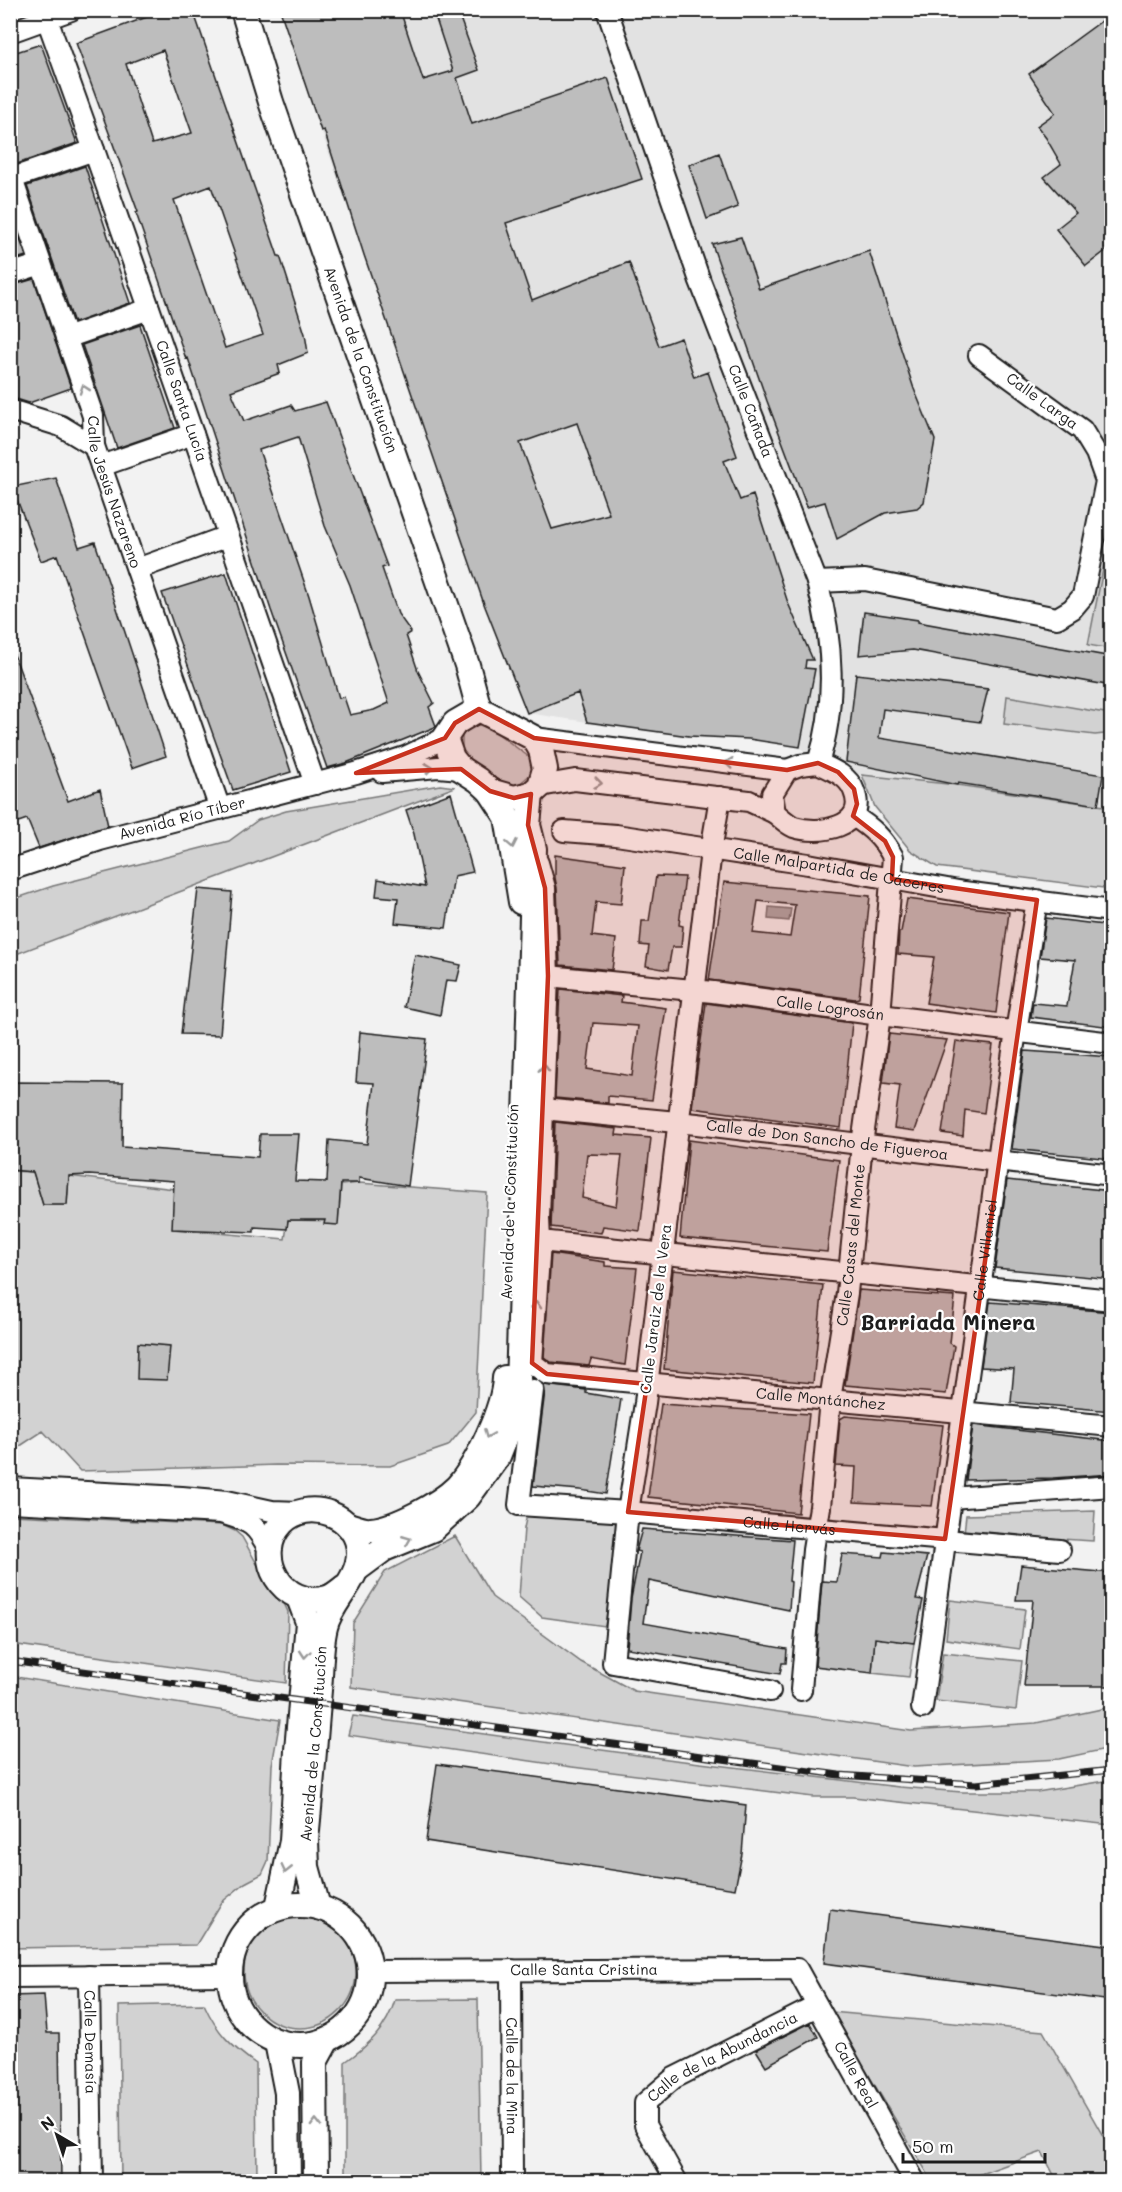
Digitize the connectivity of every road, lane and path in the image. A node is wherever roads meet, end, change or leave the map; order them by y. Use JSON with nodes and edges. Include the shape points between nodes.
{"nodes":[{"id":1,"x":71,"y":10,"type":"edge"},
{"id":2,"x":243,"y":10,"type":"edge"},
{"id":3,"x":607,"y":10,"type":"edge"},
{"id":4,"x":47,"y":19,"type":"junction"},
{"id":5,"x":10,"y":32,"type":"edge"},
{"id":6,"x":94,"y":150,"type":"junction"},
{"id":7,"x":11,"y":177,"type":"edge"},
{"id":8,"x":41,"y":264,"type":"junction"},
{"id":9,"x":10,"y":274,"type":"edge"},
{"id":10,"x":149,"y":309,"type":"junction"},
{"id":11,"x":66,"y":338,"type":"junction"},
{"id":12,"x":979,"y":355,"type":"dead end"},
{"id":13,"x":10,"y":410,"type":"edge"},
{"id":14,"x":193,"y":434,"type":"junction"},
{"id":15,"x":94,"y":446,"type":"junction"},
{"id":16,"x":101,"y":466,"type":"junction"},
{"id":17,"x":228,"y":536,"type":"junction"},
{"id":18,"x":137,"y":569,"type":"junction"},
{"id":19,"x":817,"y":582,"type":"junction"},
{"id":20,"x":478,"y":709,"type":"junction"},
{"id":21,"x":445,"y":738,"type":"junction"},
{"id":22,"x":534,"y":738,"type":"junction"},
{"id":23,"x":818,"y":763,"type":"junction"},
{"id":24,"x":461,"y":769,"type":"junction"},
{"id":25,"x":787,"y":770,"type":"junction"},
{"id":26,"x":356,"y":773,"type":"junction"},
{"id":27,"x":315,"y":784,"type":"junction"},
{"id":28,"x":536,"y":790,"type":"junction"},
{"id":29,"x":490,"y":791,"type":"junction"},
{"id":30,"x":720,"y":797,"type":"junction"},
{"id":31,"x":220,"y":809,"type":"junction"},
{"id":32,"x":775,"y":813,"type":"junction"},
{"id":33,"x":853,"y":816,"type":"junction"},
{"id":34,"x":564,"y":831,"type":"dead end"},
{"id":35,"x":534,"y":849,"type":"junction"},
{"id":36,"x":711,"y":851,"type":"junction"},
{"id":37,"x":10,"y":870,"type":"edge"},
{"id":38,"x":892,"y":879,"type":"junction"},
{"id":39,"x":1036,"y":900,"type":"junction"},
{"id":40,"x":1112,"y":911,"type":"edge"},
{"id":41,"x":548,"y":976,"type":"junction"},
{"id":42,"x":695,"y":990,"type":"junction"},
{"id":43,"x":880,"y":1015,"type":"junction"},
{"id":44,"x":1017,"y":1031,"type":"junction"},
{"id":45,"x":1112,"y":1043,"type":"edge"},
{"id":46,"x":543,"y":1109,"type":"junction"},
{"id":47,"x":678,"y":1122,"type":"junction"},
{"id":48,"x":862,"y":1144,"type":"junction"},
{"id":49,"x":998,"y":1160,"type":"junction"},
{"id":50,"x":1112,"y":1175,"type":"edge"},
{"id":51,"x":540,"y":1241,"type":"junction"},
{"id":52,"x":663,"y":1255,"type":"junction"},
{"id":53,"x":849,"y":1273,"type":"junction"},
{"id":54,"x":980,"y":1286,"type":"junction"},
{"id":55,"x":1112,"y":1300,"type":"edge"},
{"id":56,"x":532,"y":1363,"type":"joint"},
{"id":57,"x":647,"y":1384,"type":"junction"},
{"id":58,"x":533,"y":1390,"type":"dead end"},
{"id":59,"x":830,"y":1400,"type":"junction"},
{"id":60,"x":963,"y":1413,"type":"junction"},
{"id":61,"x":1112,"y":1426,"type":"edge"},
{"id":62,"x":1112,"y":1486,"type":"edge"},
{"id":63,"x":10,"y":1488,"type":"edge"},
{"id":64,"x":951,"y":1498,"type":"junction"},
{"id":65,"x":10,"y":1502,"type":"edge"},
{"id":66,"x":300,"y":1512,"type":"junction"},
{"id":67,"x":628,"y":1512,"type":"junction"},
{"id":68,"x":348,"y":1525,"type":"junction"},
{"id":69,"x":816,"y":1529,"type":"junction"},
{"id":70,"x":945,"y":1539,"type":"junction"},
{"id":71,"x":269,"y":1550,"type":"junction"},
{"id":72,"x":1060,"y":1550,"type":"dead end"},
{"id":73,"x":352,"y":1577,"type":"junction"},
{"id":74,"x":299,"y":1598,"type":"junction"},
{"id":75,"x":801,"y":1690,"type":"dead end"},
{"id":76,"x":770,"y":1691,"type":"dead end"},
{"id":77,"x":922,"y":1708,"type":"dead end"},
{"id":78,"x":278,"y":1907,"type":"junction"},
{"id":79,"x":318,"y":1907,"type":"junction"},
{"id":80,"x":797,"y":1969,"type":"joint"},
{"id":81,"x":511,"y":1970,"type":"junction"},
{"id":82,"x":372,"y":1971,"type":"junction"},
{"id":83,"x":229,"y":1975,"type":"junction"},
{"id":84,"x":88,"y":1976,"type":"junction"},
{"id":85,"x":10,"y":1977,"type":"edge"},
{"id":86,"x":817,"y":2006,"type":"junction"},
{"id":87,"x":327,"y":2040,"type":"junction"},
{"id":88,"x":278,"y":2042,"type":"junction"},
{"id":89,"x":92,"y":2181,"type":"edge"},
{"id":90,"x":288,"y":2181,"type":"edge"},
{"id":91,"x":316,"y":2181,"type":"edge"},
{"id":92,"x":512,"y":2181,"type":"edge"},
{"id":93,"x":677,"y":2181,"type":"edge"},
{"id":94,"x":915,"y":2181,"type":"edge"}],
"edges":[{"from":1,"to":4,"type":"street"},
{"from":2,"to":20,"type":"main road","name":"Avenida de la Constitución","via":[[271,102],[467,664]]},
{"from":3,"to":19,"type":"street","name":"Calle Cañada","via":[[700,281]]},
{"from":4,"to":5,"type":"street"},
{"from":4,"to":6,"type":"street","name":"Calle Santa Lucía"},
{"from":6,"to":7,"type":"street"},
{"from":6,"to":10,"type":"street","name":"Calle Santa Lucía"},
{"from":7,"to":8,"type":"street","name":"Calle Jesús Nazareno"},
{"from":8,"to":9,"type":"street"},
{"from":8,"to":11,"type":"street","name":"Calle Jesús Nazareno"},
{"from":10,"to":11,"type":"street"},
{"from":10,"to":14,"type":"street","name":"Calle Santa Lucía"},
{"from":15,"to":11,"type":"street","name":"Calle Jesús Nazareno","one_way":true,"via":[[93,416]]},
{"from":12,"to":19,"type":"street","name":"Calle Larga","via":[[1082,430],[1096,453],[1106,481],[1083,596],[1057,618],[865,580]]},
{"from":13,"to":15,"type":"street","via":[[61,426]]},
{"from":14,"to":16,"type":"street"},
{"from":14,"to":17,"type":"street","name":"Calle Santa Lucía"},
{"from":15,"to":16,"type":"street","name":"Calle Jesús Nazareno"},
{"from":16,"to":18,"type":"street","name":"Calle Jesús Nazareno"},
{"from":17,"to":18,"type":"street"},
{"from":17,"to":27,"type":"street","name":"Calle Santa Lucía"},
{"from":18,"to":31,"type":"street","name":"Calle Jesús Nazareno"},
{"from":19,"to":23,"type":"street","name":"Calle Cañada","via":[[831,658],[826,737]]},
{"from":20,"to":21,"type":"main road","via":[[455,723]]},
{"from":20,"to":22,"type":"main road"},
{"from":21,"to":24,"type":"main road"},
{"from":21,"to":26,"type":"street","name":"Avenida Río Tíber","via":[[405,757]]},
{"from":25,"to":22,"type":"street","one_way":true},
{"from":22,"to":28,"type":"main road","via":[[545,769]]},
{"from":23,"to":25,"type":"street"},
{"from":23,"to":33,"type":"street","via":[[838,772],[854,789],[857,804]]},
{"from":26,"to":24,"type":"street","name":"Avenida Río Tíber","one_way":true},
{"from":24,"to":29,"type":"main road"},
{"from":25,"to":32,"type":"street","via":[[772,794]]},
{"from":26,"to":27,"type":"street","name":"Avenida Río Tíber"},
{"from":27,"to":31,"type":"street","name":"Avenida Río Tíber"},
{"from":28,"to":29,"type":"main road","via":[[514,798]]},
{"from":28,"to":30,"type":"street","one_way":true,"via":[[575,780]]},
{"from":28,"to":35,"type":"main road","name":"Avenida de la Constitución","via":[[528,825]]},
{"from":29,"to":68,"type":"main road","name":"Avenida de la Constitución","one_way":true,"via":[[507,817],[521,900],[505,1384],[480,1453],[456,1487],[417,1515],[370,1530]]},
{"from":30,"to":32,"type":"street","via":[[749,801]]},
{"from":30,"to":36,"type":"street","name":"Calle Jaraiz de la Vera"},
{"from":31,"to":37,"type":"street","name":"Avenida Río Tíber","via":[[100,840]]},
{"from":32,"to":33,"type":"street","via":[[792,826],[816,831],[839,827]]},
{"from":33,"to":38,"type":"street","name":"Calle Casas del Monte","via":[[885,841],[893,856]]},
{"from":34,"to":36,"type":"street","name":"Calle Malpartida de Cáceres"},
{"from":35,"to":41,"type":"street","name":"Avenida de la Constitución","via":[[545,888]]},
{"from":73,"to":35,"type":"main road","name":"Avenida de la Constitución","one_way":true,"via":[[384,1549],[433,1529],[468,1497],[498,1456],[513,1418],[518,1376]]},
{"from":36,"to":38,"type":"street","name":"Calle Malpartida de Cáceres"},
{"from":36,"to":42,"type":"street","name":"Calle Jaraiz de la Vera"},
{"from":38,"to":39,"type":"street","name":"Calle Malpartida de Cáceres"},
{"from":38,"to":43,"type":"street","name":"Calle Casas del Monte"},
{"from":39,"to":40,"type":"street","name":"Calle Malpartida de Cáceres"},
{"from":39,"to":44,"type":"street","name":"Calle Villamiel"},
{"from":41,"to":42,"type":"street","name":"Calle Logrosán"},
{"from":46,"to":41,"type":"street","name":"Avenida de la Constitución","one_way":true},
{"from":42,"to":43,"type":"street","name":"Calle Logrosán"},
{"from":42,"to":47,"type":"street","name":"Calle Jaraiz de la Vera"},
{"from":43,"to":44,"type":"street","name":"Calle Logrosán"},
{"from":43,"to":48,"type":"street","name":"Calle Casas del Monte"},
{"from":44,"to":45,"type":"street","name":"Calle Logrosán"},
{"from":44,"to":49,"type":"street","name":"Calle Villamiel"},
{"from":46,"to":47,"type":"street","name":"Calle de Don Sancho de Figueroa"},
{"from":46,"to":51,"type":"street","name":"Avenida de la Constitución"},
{"from":47,"to":48,"type":"street","name":"Calle de Don Sancho de Figueroa"},
{"from":47,"to":52,"type":"street","name":"Calle Jaraiz de la Vera"},
{"from":48,"to":49,"type":"street","name":"Calle de Don Sancho de Figueroa"},
{"from":48,"to":53,"type":"street","name":"Calle Casas del Monte"},
{"from":49,"to":50,"type":"street","name":"Calle de Don Sancho de Figueroa"},
{"from":49,"to":54,"type":"street","name":"Calle Villamiel"},
{"from":51,"to":52,"type":"street"},
{"from":56,"to":51,"type":"street","name":"Avenida de la Constitución","one_way":true},
{"from":52,"to":53,"type":"street"},
{"from":52,"to":57,"type":"street","name":"Calle Jaraiz de la Vera"},
{"from":53,"to":54,"type":"street"},
{"from":53,"to":59,"type":"street","name":"Calle Casas del Monte"},
{"from":54,"to":55,"type":"street"},
{"from":54,"to":60,"type":"street","name":"Calle Villamiel"},
{"from":56,"to":57,"type":"street","name":"Calle Montánchez","via":[[547,1374]]},
{"from":57,"to":59,"type":"street","name":"Calle Montánchez"},
{"from":57,"to":67,"type":"street","name":"Calle Jaraiz de la Vera"},
{"from":58,"to":67,"type":"street","name":"Calle Hervás","via":[[519,1505]]},
{"from":59,"to":60,"type":"street","name":"Calle Montánchez"},
{"from":59,"to":69,"type":"street","name":"Calle Casas del Monte"},
{"from":60,"to":61,"type":"street","name":"Calle Montánchez"},
{"from":60,"to":64,"type":"street","name":"Calle Villamiel"},
{"from":62,"to":64,"type":"street"},
{"from":63,"to":66,"type":"street","via":[[182,1497]]},
{"from":64,"to":70,"type":"street","name":"Calle Villamiel"},
{"from":65,"to":71,"type":"street","via":[[220,1513],[248,1521]]},
{"from":66,"to":68,"type":"main road","via":[[316,1509],[332,1513]]},
{"from":66,"to":71,"type":"main road","via":[[282,1522]]},
{"from":67,"to":69,"type":"street","name":"Calle Hervás"},
{"from":67,"to":76,"type":"street","name":"Calle Jaraiz de la Vera","via":[[613,1663]]},
{"from":68,"to":73,"type":"main road","via":[[359,1552]]},
{"from":69,"to":70,"type":"street","name":"Calle Hervás"},
{"from":69,"to":75,"type":"street","name":"Calle Casas del Monte"},
{"from":70,"to":72,"type":"street","name":"Calle Hervás"},
{"from":70,"to":77,"type":"street","name":"Calle Villamiel"},
{"from":71,"to":74,"type":"main road","via":[[270,1566],[277,1580]]},
{"from":73,"to":74,"type":"main road","via":[[328,1597]]},
{"from":73,"to":79,"type":"main road","name":"Avenida de la Constitución","via":[[325,1626],[306,1840],[307,1866]]},
{"from":74,"to":78,"type":"main road","name":"Avenida de la Constitución","one_way":true,"via":[[308,1622],[292,1841]]},
{"from":78,"to":79,"type":"main road","via":[[300,1903]]},
{"from":78,"to":83,"type":"main road","via":[[251,1924],[234,1948]]},
{"from":79,"to":82,"type":"main road","via":[[329,1909],[354,1928],[366,1946]]},
{"from":80,"to":81,"type":"street","name":"Calle Santa Cristina"},
{"from":80,"to":86,"type":"street","name":"Calle Real"},
{"from":81,"to":82,"type":"street","name":"Calle Santa Cristina"},
{"from":81,"to":92,"type":"street","name":"Calle de la Mina"},
{"from":82,"to":87,"type":"main road","via":[[368,1998],[351,2024]]},
{"from":83,"to":84,"type":"street"},
{"from":83,"to":88,"type":"main road","via":[[241,2015],[260,2034]]},
{"from":84,"to":85,"type":"street"},
{"from":84,"to":89,"type":"street","name":"Calle Demasía"},
{"from":86,"to":93,"type":"street","name":"Calle de la Abundancia","via":[[674,2078],[645,2103],[645,2125]]},
{"from":86,"to":94,"type":"street","name":"Calle Real"},
{"from":87,"to":88,"type":"main road","via":[[296,2046]]},
{"from":91,"to":87,"type":"main road","one_way":true,"via":[[315,2062]]},
{"from":88,"to":90,"type":"main road","via":[[287,2093]]}]}
